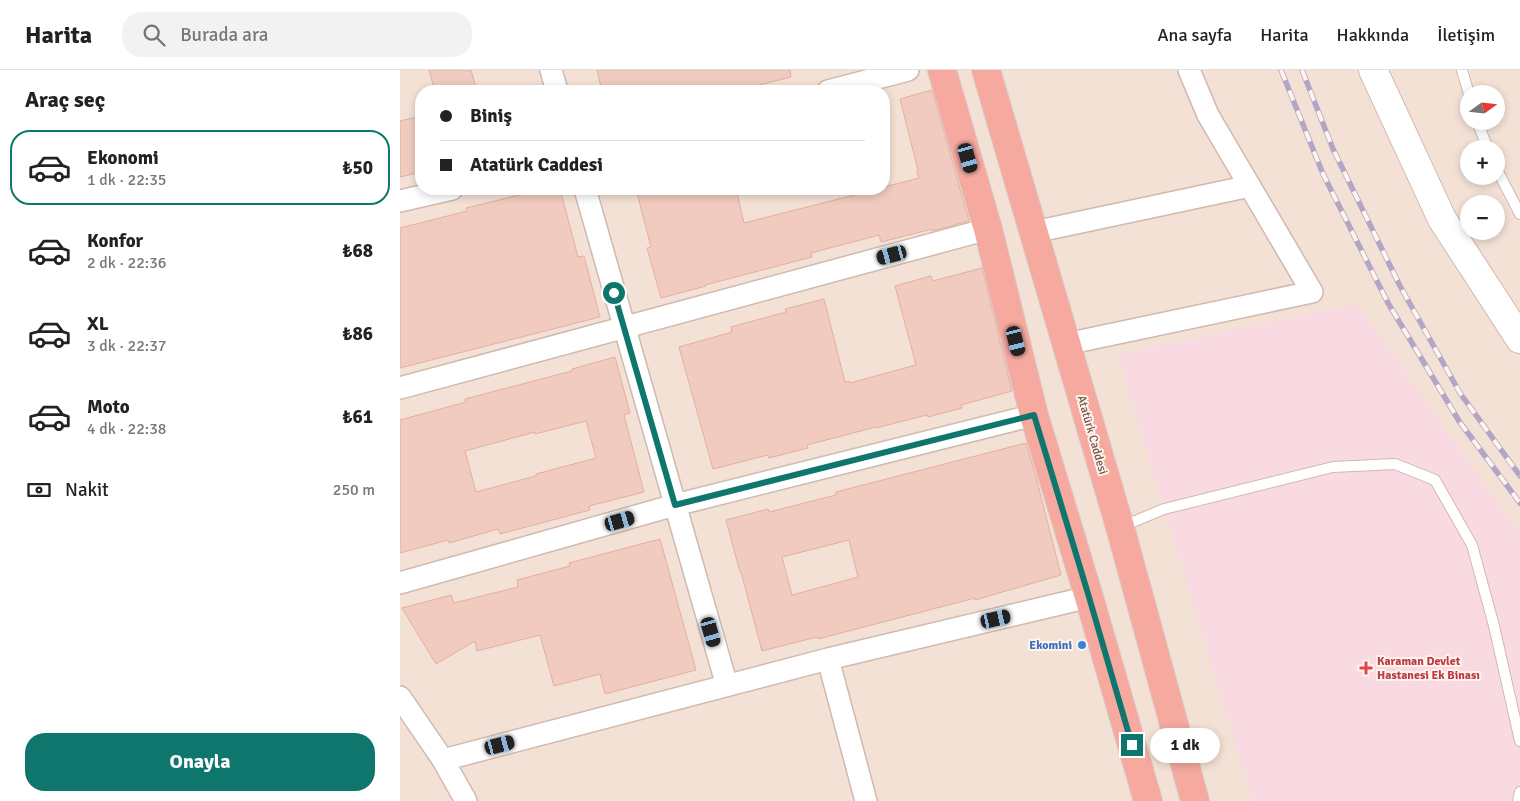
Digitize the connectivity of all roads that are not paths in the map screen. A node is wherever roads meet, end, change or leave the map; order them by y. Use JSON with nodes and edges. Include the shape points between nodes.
{"nodes":[{"id":1,"x":551,"y":70,"type":"edge"},
{"id":2,"x":908,"y":70,"type":"edge"},
{"id":3,"x":942,"y":70,"type":"edge"},
{"id":4,"x":986,"y":70,"type":"edge"},
{"id":5,"x":1189,"y":70,"type":"edge"},
{"id":6,"x":1373,"y":70,"type":"edge"},
{"id":7,"x":1462,"y":70,"type":"edge"},
{"id":8,"x":555,"y":85,"type":"edge"},
{"id":9,"x":851,"y":85,"type":"edge"},
{"id":10,"x":1466,"y":85,"type":"edge"},
{"id":11,"x":1505,"y":185,"type":"edge"},
{"id":12,"x":1250,"y":186,"type":"junction"},
{"id":13,"x":426,"y":195,"type":"edge"},
{"id":14,"x":587,"y":195,"type":"edge"},
{"id":15,"x":400,"y":201,"type":"edge"},
{"id":16,"x":1520,"y":214,"type":"edge"},
{"id":17,"x":988,"y":229,"type":"junction"},
{"id":18,"x":1034,"y":232,"type":"junction"},
{"id":19,"x":624,"y":327,"type":"junction"},
{"id":20,"x":1520,"y":339,"type":"edge"},
{"id":21,"x":1066,"y":344,"type":"junction"},
{"id":22,"x":400,"y":388,"type":"edge"},
{"id":23,"x":1034,"y":415,"type":"junction"},
{"id":24,"x":675,"y":505,"type":"junction"},
{"id":25,"x":1120,"y":527,"type":"junction"},
{"id":26,"x":400,"y":583,"type":"edge"},
{"id":27,"x":1089,"y":597,"type":"junction"},
{"id":28,"x":828,"y":659,"type":"junction"},
{"id":29,"x":727,"y":686,"type":"junction"},
{"id":30,"x":400,"y":697,"type":"edge"},
{"id":31,"x":1520,"y":741,"type":"edge"},
{"id":32,"x":443,"y":760,"type":"junction"},
{"id":33,"x":1520,"y":792,"type":"edge"},
{"id":34,"x":466,"y":801,"type":"edge"},
{"id":35,"x":866,"y":801,"type":"edge"},
{"id":36,"x":1148,"y":801,"type":"edge"},
{"id":37,"x":1195,"y":801,"type":"edge"},
{"id":38,"x":1518,"y":801,"type":"edge"}],
"edges":[{"from":1,"to":8,"type":"street"},
{"from":2,"to":9,"type":"street"},
{"from":3,"to":17,"type":"highway"},
{"from":4,"to":18,"type":"highway","name":"Atatürk Caddesi"},
{"from":5,"to":12,"type":"street","via":[[1208,115]]},
{"from":6,"to":20,"type":"street","via":[[1442,219]]},
{"from":7,"to":10,"type":"lane"},
{"from":11,"to":16,"type":"lane"},
{"from":12,"to":18,"type":"street"},
{"from":12,"to":21,"type":"street","via":[[1312,292]]},
{"from":13,"to":15,"type":"street"},
{"from":14,"to":19,"type":"street"},
{"from":17,"to":19,"type":"street"},
{"from":17,"to":23,"type":"highway"},
{"from":18,"to":21,"type":"highway","name":"Atatürk Caddesi"},
{"from":19,"to":22,"type":"street"},
{"from":19,"to":24,"type":"street"},
{"from":21,"to":25,"type":"highway","name":"Atatürk Caddesi"},
{"from":23,"to":24,"type":"street"},
{"from":23,"to":27,"type":"highway"},
{"from":24,"to":26,"type":"street"},
{"from":24,"to":29,"type":"street"},
{"from":25,"to":31,"type":"lane","via":[[1164,508],[1333,467],[1396,464],[1435,480],[1472,545]]},
{"from":25,"to":37,"type":"highway","name":"Atatürk Caddesi"},
{"from":27,"to":28,"type":"street"},
{"from":27,"to":36,"type":"highway"},
{"from":28,"to":29,"type":"street"},
{"from":28,"to":35,"type":"street"},
{"from":29,"to":32,"type":"street"},
{"from":30,"to":32,"type":"street"},
{"from":32,"to":34,"type":"street"},
{"from":33,"to":38,"type":"lane"}]}
